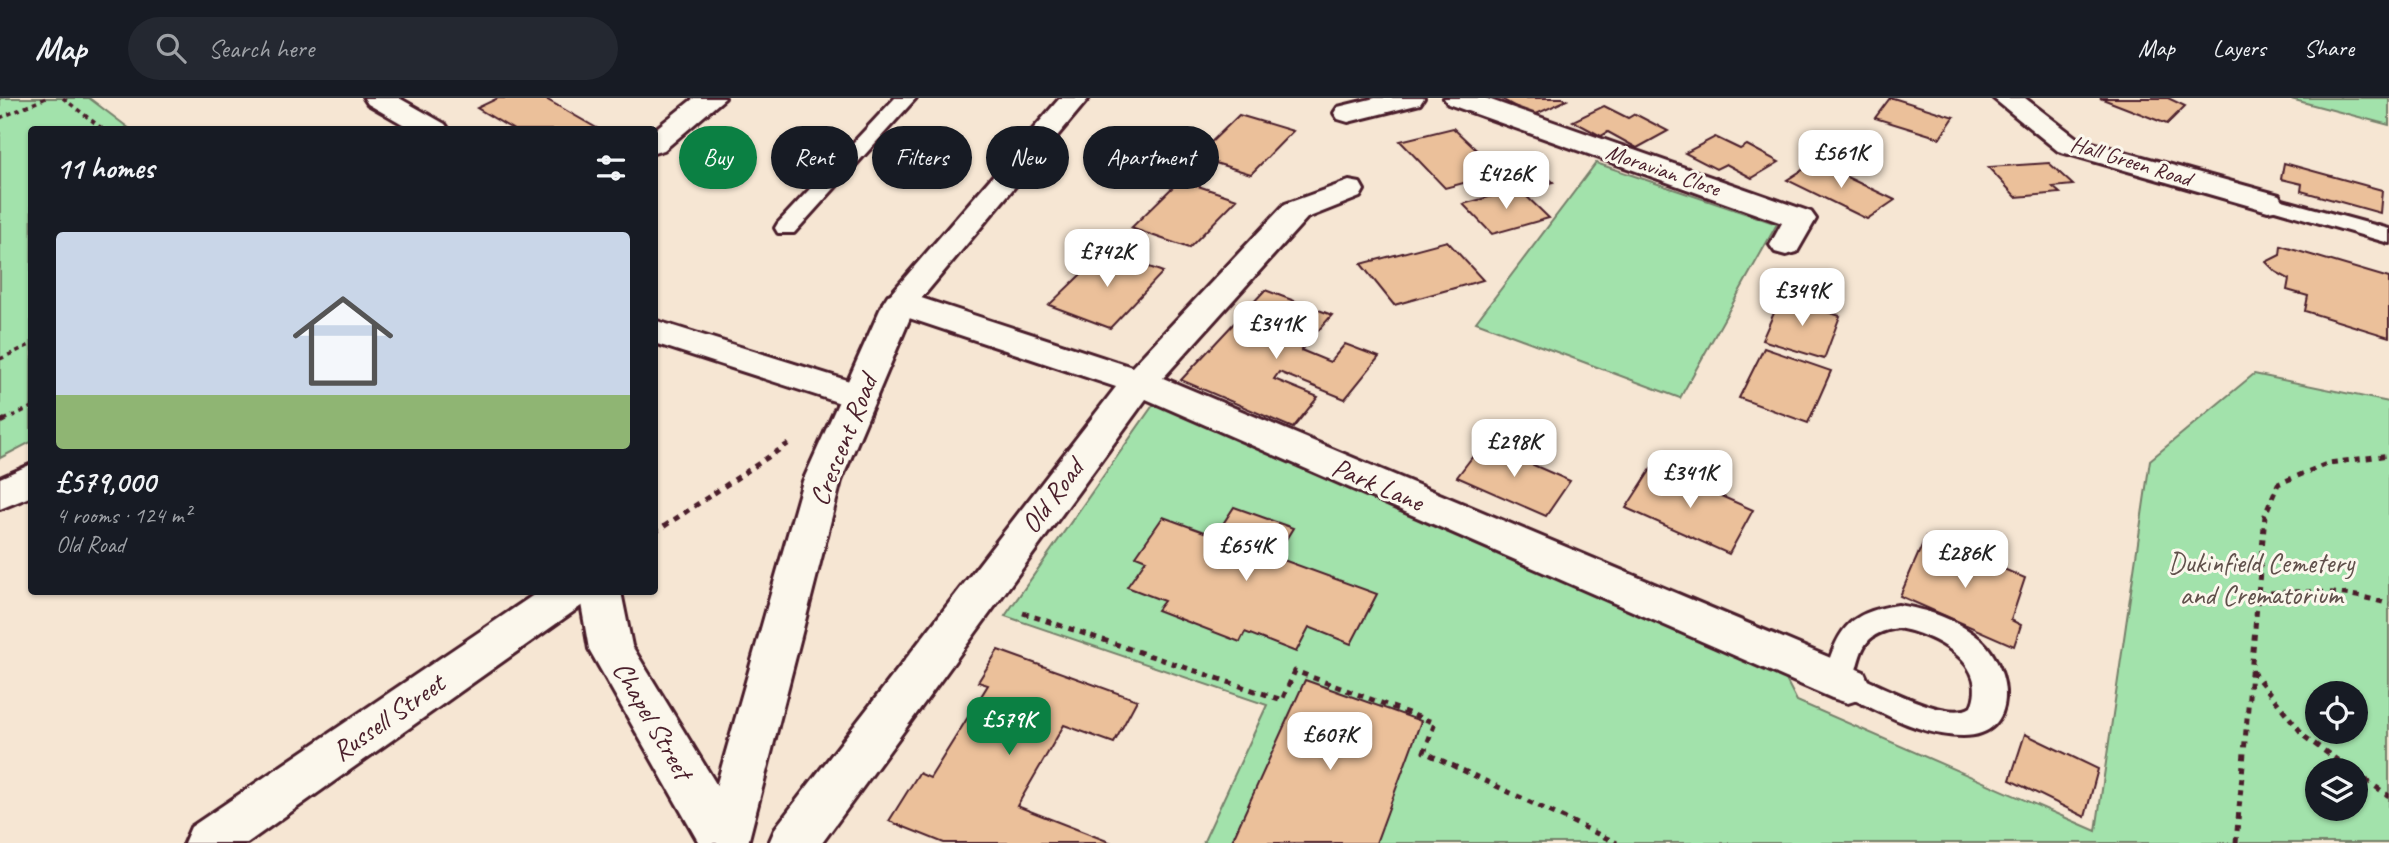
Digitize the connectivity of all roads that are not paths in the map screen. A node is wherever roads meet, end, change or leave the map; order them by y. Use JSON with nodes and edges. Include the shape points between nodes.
{"nodes":[{"id":1,"x":378,"y":98,"type":"edge"},
{"id":2,"x":711,"y":98,"type":"edge"},
{"id":3,"x":906,"y":98,"type":"edge"},
{"id":4,"x":1075,"y":98,"type":"edge"},
{"id":5,"x":1410,"y":98,"type":"edge"},
{"id":6,"x":1458,"y":98,"type":"edge"},
{"id":7,"x":2007,"y":98,"type":"edge"},
{"id":8,"x":1348,"y":113,"type":"dead end"},
{"id":9,"x":429,"y":126,"type":"edge"},
{"id":10,"x":658,"y":141,"type":"edge"},
{"id":11,"x":1349,"y":190,"type":"dead end"},
{"id":12,"x":2267,"y":202,"type":"joint"},
{"id":13,"x":786,"y":228,"type":"dead end"},
{"id":14,"x":2389,"y":236,"type":"edge"},
{"id":15,"x":1786,"y":245,"type":"dead end"},
{"id":16,"x":900,"y":303,"type":"junction"},
{"id":17,"x":658,"y":332,"type":"edge"},
{"id":18,"x":1139,"y":382,"type":"junction"},
{"id":19,"x":859,"y":397,"type":"junction"},
{"id":20,"x":28,"y":480,"type":"edge"},
{"id":21,"x":0,"y":495,"type":"edge"},
{"id":22,"x":565,"y":595,"type":"edge"},
{"id":23,"x":601,"y":595,"type":"edge"},
{"id":24,"x":1843,"y":683,"type":"junction"},
{"id":25,"x":724,"y":842,"type":"edge"},
{"id":26,"x":208,"y":843,"type":"edge"},
{"id":27,"x":793,"y":843,"type":"edge"}],
"edges":[{"from":1,"to":9,"type":"street"},
{"from":2,"to":10,"type":"street"},
{"from":3,"to":13,"type":"lane"},
{"from":4,"to":16,"type":"street","name":"Crescent Road"},
{"from":5,"to":8,"type":"street"},
{"from":6,"to":15,"type":"street","name":"Moravian Close","via":[[1800,219]]},
{"from":7,"to":12,"type":"street","name":"Hall Green Road","via":[[2068,145]]},
{"from":11,"to":18,"type":"street","name":"Old Road","via":[[1296,211]]},
{"from":12,"to":14,"type":"lane"},
{"from":16,"to":18,"type":"street","name":"Park Lane"},
{"from":16,"to":19,"type":"street","name":"Crescent Road"},
{"from":17,"to":19,"type":"street"},
{"from":18,"to":24,"type":"street","name":"Park Lane"},
{"from":18,"to":27,"type":"street","name":"Old Road"},
{"from":19,"to":25,"type":"street","name":"Crescent Road","via":[[822,481]]},
{"from":20,"to":21,"type":"street"},
{"from":22,"to":26,"type":"street","name":"Russell Street"},
{"from":23,"to":25,"type":"street","name":"Chapel Street","via":[[611,649]]},
{"from":24,"to":24,"type":"lane","via":[[1926,717],[1965,723],[1982,717],[1994,688],[1987,667],[1961,641],[1928,620],[1899,614],[1869,622],[1853,636]]}]}
